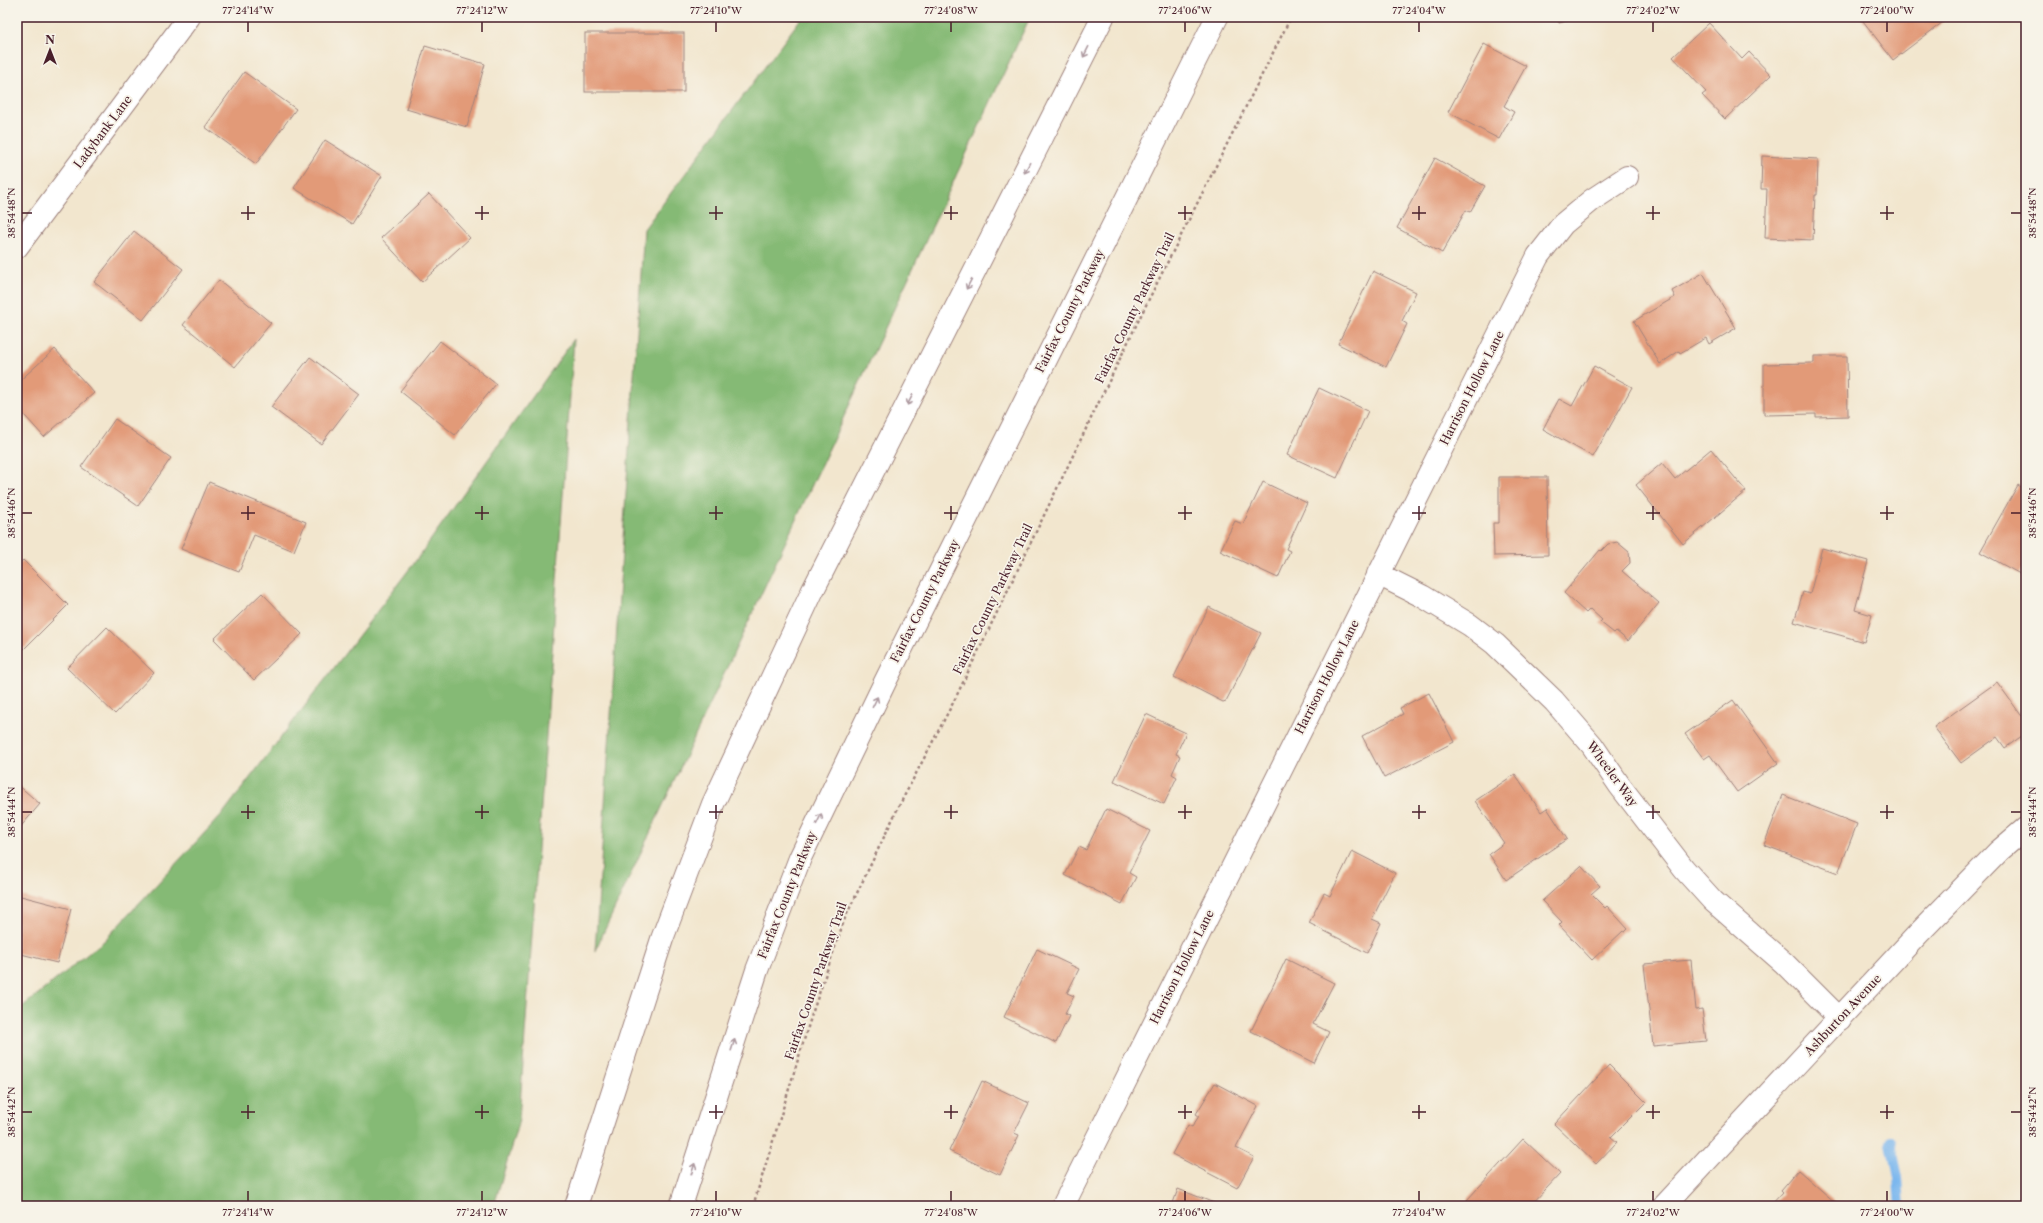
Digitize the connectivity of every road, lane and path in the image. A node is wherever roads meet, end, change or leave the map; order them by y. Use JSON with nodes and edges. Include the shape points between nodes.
{"nodes":[{"id":1,"x":189,"y":17,"type":"edge"},
{"id":2,"x":1104,"y":17,"type":"edge"},
{"id":3,"x":1217,"y":17,"type":"edge"},
{"id":4,"x":1291,"y":17,"type":"edge"},
{"id":5,"x":1627,"y":177,"type":"dead end"},
{"id":6,"x":17,"y":248,"type":"edge"},
{"id":7,"x":1378,"y":574,"type":"junction"},
{"id":8,"x":2026,"y":828,"type":"edge"},
{"id":9,"x":1840,"y":1019,"type":"junction"},
{"id":10,"x":576,"y":1206,"type":"edge"},
{"id":11,"x":681,"y":1206,"type":"edge"},
{"id":12,"x":753,"y":1206,"type":"edge"},
{"id":13,"x":1063,"y":1206,"type":"edge"},
{"id":14,"x":1664,"y":1206,"type":"edge"}],
"edges":[{"from":1,"to":6,"type":"main road","name":"Ladybank Lane"},
{"from":2,"to":10,"type":"main road","one_way":true,"via":[[812,592],[713,804],[662,939]]},
{"from":11,"to":3,"type":"main road","name":"Fairfax County Parkway","one_way":true,"via":[[757,970],[800,858],[884,682]]},
{"from":4,"to":12,"type":"path","name":"Fairfax County Parkway Trail","via":[[1145,307],[954,701],[898,808],[845,918],[812,1014]]},
{"from":5,"to":7,"type":"main road","name":"Harrison Hollow Lane","via":[[1592,200],[1563,224],[1538,256]]},
{"from":7,"to":9,"type":"main road","name":"Wheeler Way","via":[[1422,596],[1470,625],[1495,644],[1554,701],[1592,746],[1684,869],[1713,901],[1784,963]]},
{"from":7,"to":13,"type":"main road","name":"Harrison Hollow Lane"},
{"from":8,"to":9,"type":"main road","name":"Ashburton Avenue","via":[[1999,851],[1950,901]]},
{"from":9,"to":14,"type":"main road","name":"Ashburton Avenue"}]}
